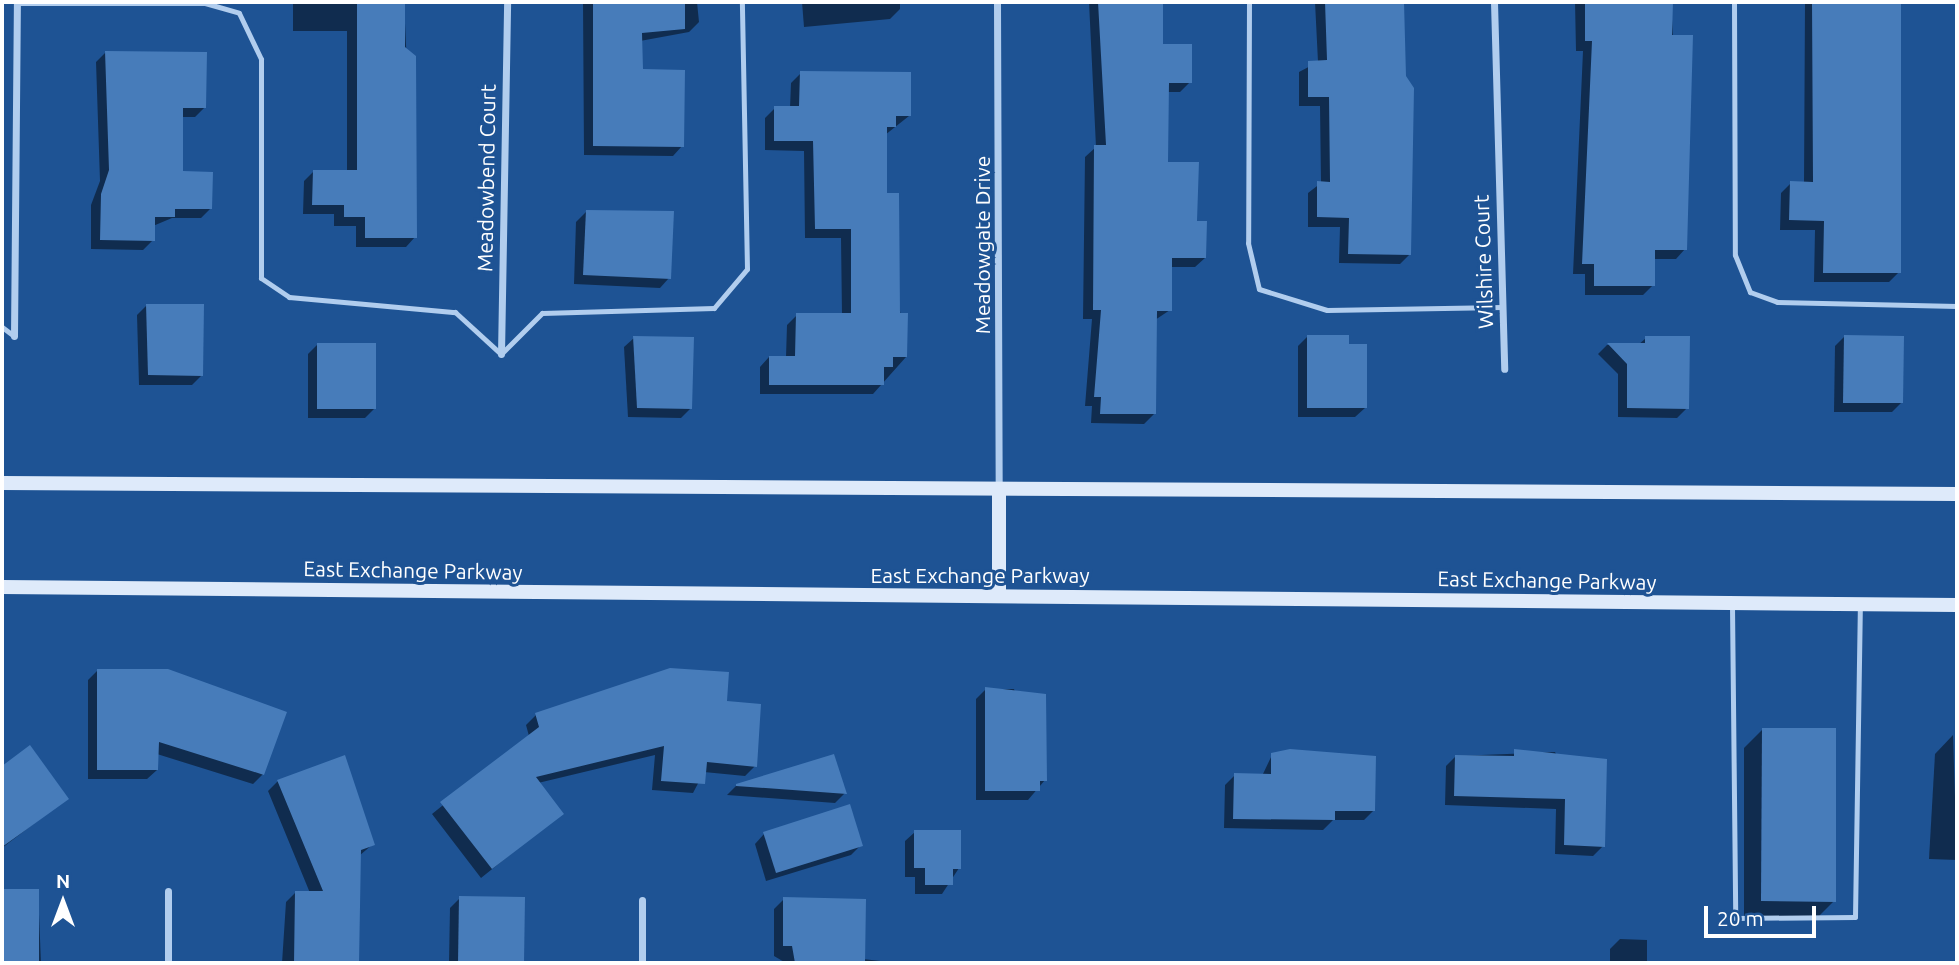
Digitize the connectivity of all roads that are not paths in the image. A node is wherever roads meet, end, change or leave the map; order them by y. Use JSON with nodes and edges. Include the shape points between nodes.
{"nodes":[{"id":1,"x":17,"y":2,"type":"edge"},
{"id":2,"x":507,"y":2,"type":"edge"},
{"id":3,"x":742,"y":2,"type":"edge"},
{"id":4,"x":997,"y":2,"type":"edge"},
{"id":5,"x":1249,"y":2,"type":"edge"},
{"id":6,"x":1494,"y":2,"type":"edge"},
{"id":7,"x":1734,"y":2,"type":"edge"},
{"id":8,"x":1957,"y":306,"type":"edge"},
{"id":9,"x":1502,"y":307,"type":"junction"},
{"id":10,"x":2,"y":327,"type":"edge"},
{"id":11,"x":14,"y":336,"type":"joint"},
{"id":12,"x":500,"y":354,"type":"junction"},
{"id":13,"x":1504,"y":369,"type":"dead end"},
{"id":14,"x":2,"y":483,"type":"edge"},
{"id":15,"x":999,"y":489,"type":"junction"},
{"id":16,"x":1957,"y":494,"type":"edge"},
{"id":17,"x":2,"y":587,"type":"edge"},
{"id":18,"x":999,"y":596,"type":"junction"},
{"id":19,"x":1732,"y":603,"type":"junction"},
{"id":20,"x":1860,"y":604,"type":"junction"},
{"id":21,"x":1957,"y":605,"type":"edge"},
{"id":22,"x":168,"y":891,"type":"dead end"},
{"id":23,"x":642,"y":900,"type":"dead end"},
{"id":24,"x":168,"y":963,"type":"edge"},
{"id":25,"x":642,"y":963,"type":"edge"}],
"edges":[{"from":1,"to":11,"type":"street"},
{"from":1,"to":12,"type":"lane","via":[[205,3],[239,13],[261,59],[261,278],[289,297],[455,312]]},
{"from":2,"to":12,"type":"street","name":"Meadowbend Court"},
{"from":3,"to":12,"type":"lane","via":[[747,270],[714,308],[542,313]]},
{"from":4,"to":15,"type":"street","name":"Meadowgate Drive"},
{"from":5,"to":9,"type":"lane","via":[[1248,243],[1259,289],[1327,310]]},
{"from":6,"to":9,"type":"street","name":"Wilshire Court"},
{"from":7,"to":8,"type":"lane","via":[[1735,255],[1750,292],[1777,302]]},
{"from":9,"to":13,"type":"street","name":"Wilshire Court"},
{"from":10,"to":11,"type":"lane"},
{"from":14,"to":15,"type":"main road"},
{"from":15,"to":16,"type":"main road"},
{"from":15,"to":18,"type":"main road"},
{"from":17,"to":18,"type":"main road","name":"East Exchange Parkway"},
{"from":18,"to":19,"type":"main road","name":"East Exchange Parkway"},
{"from":19,"to":20,"type":"main road","name":"East Exchange Parkway"},
{"from":19,"to":20,"type":"lane","via":[[1735,918],[1855,916]]},
{"from":20,"to":21,"type":"main road","name":"East Exchange Parkway"},
{"from":22,"to":24,"type":"street"},
{"from":23,"to":25,"type":"street"}]}
